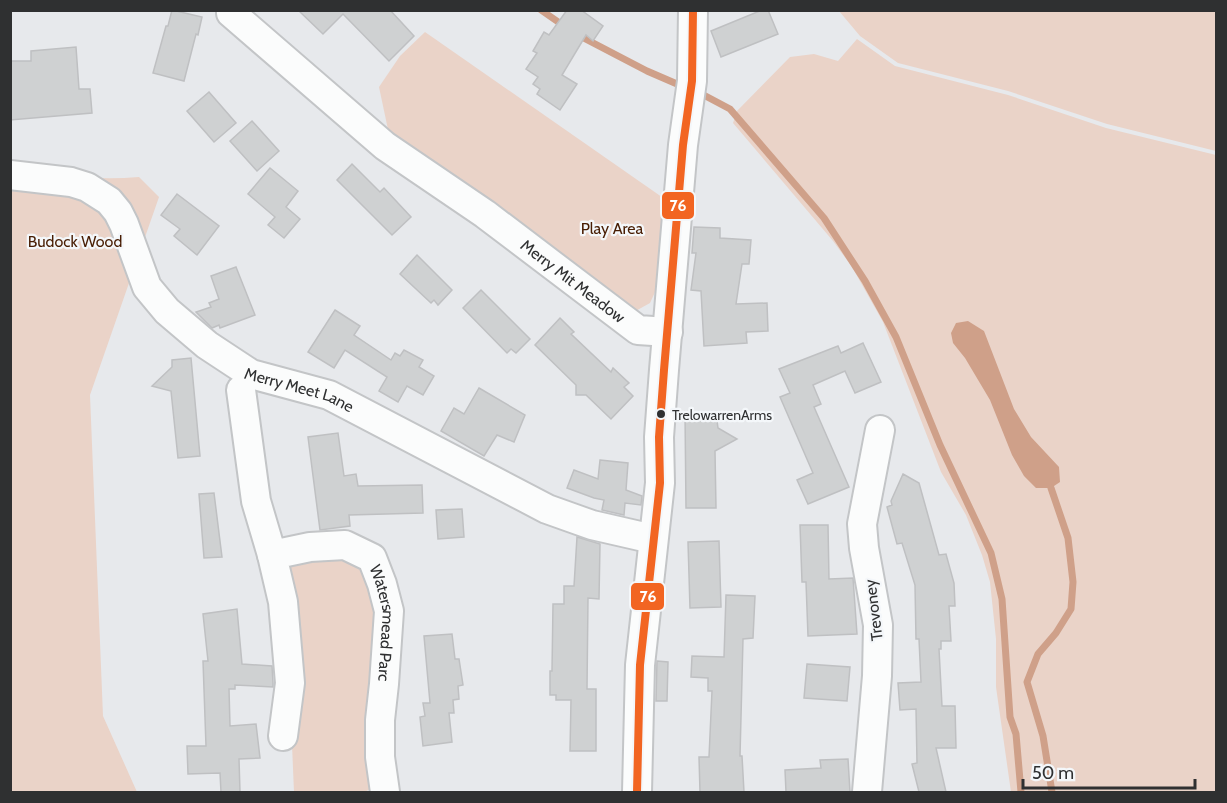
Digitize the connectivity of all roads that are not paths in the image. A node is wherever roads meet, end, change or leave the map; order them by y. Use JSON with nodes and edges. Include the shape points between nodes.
{"nodes":[{"id":1,"x":693,"y":10,"type":"edge"},
{"id":2,"x":231,"y":13,"type":"dead end"},
{"id":3,"x":10,"y":175,"type":"edge"},
{"id":4,"x":668,"y":332,"type":"junction"},
{"id":5,"x":240,"y":390,"type":"dead end"},
{"id":6,"x":880,"y":430,"type":"dead end"},
{"id":7,"x":653,"y":539,"type":"junction"},
{"id":8,"x":272,"y":555,"type":"junction"},
{"id":9,"x":283,"y":736,"type":"dead end"},
{"id":10,"x":385,"y":792,"type":"edge"},
{"id":11,"x":637,"y":792,"type":"edge"},
{"id":12,"x":867,"y":792,"type":"edge"}],
"edges":[{"from":1,"to":4,"type":"street","via":[[691,89]]},
{"from":2,"to":4,"type":"street","name":"Merry Mit Meadow","via":[[385,146],[485,214],[638,330]]},
{"from":3,"to":7,"type":"street","name":"Merry Meet Lane","via":[[71,182],[109,201],[124,224],[147,287],[167,312],[251,374],[329,395],[547,509],[592,525]]},
{"from":4,"to":7,"type":"street"},
{"from":5,"to":8,"type":"street","via":[[256,501]]},
{"from":6,"to":12,"type":"street","name":"Trevoney","via":[[861,524],[878,625]]},
{"from":7,"to":11,"type":"street","via":[[639,676]]},
{"from":8,"to":9,"type":"street","via":[[283,602],[291,683]]},
{"from":8,"to":10,"type":"street","name":"Watersmead Parc","via":[[345,545],[372,558],[389,610],[380,720]]}]}
